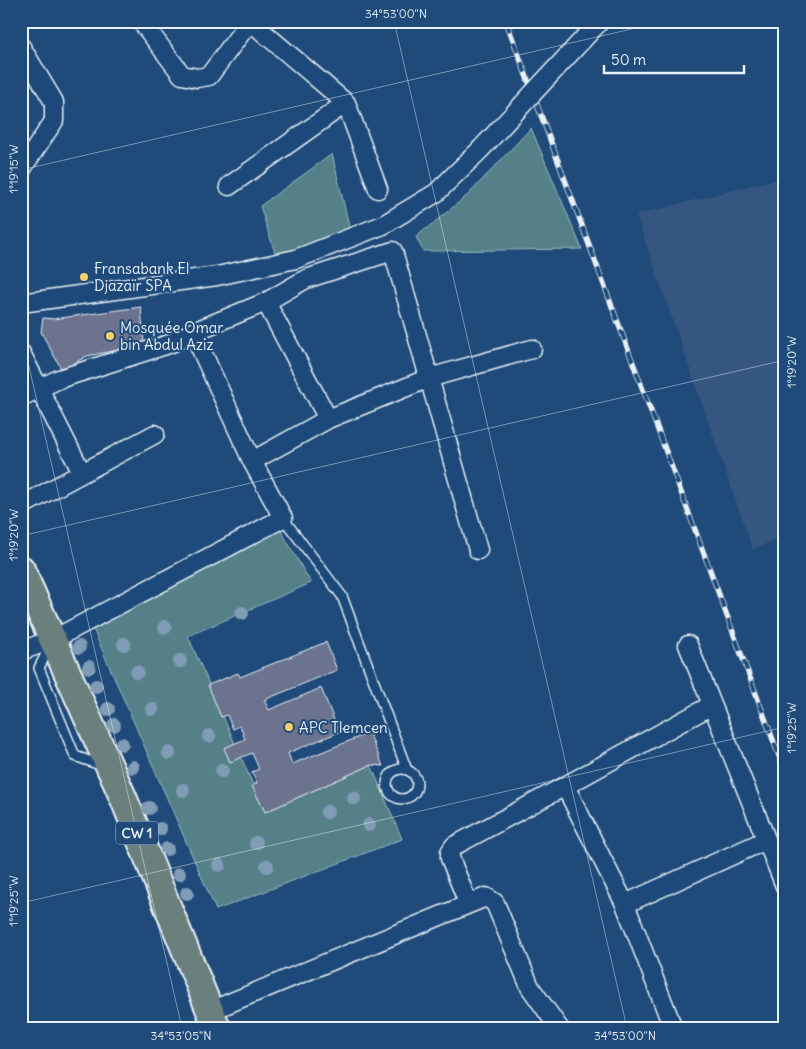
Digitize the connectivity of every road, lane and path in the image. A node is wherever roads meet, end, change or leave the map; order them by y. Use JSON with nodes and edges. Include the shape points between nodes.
{"nodes":[{"id":1,"x":141,"y":21,"type":"edge"},
{"id":2,"x":250,"y":21,"type":"edge"},
{"id":3,"x":600,"y":21,"type":"edge"},
{"id":4,"x":21,"y":47,"type":"edge"},
{"id":5,"x":346,"y":103,"type":"junction"},
{"id":6,"x":21,"y":170,"type":"edge"},
{"id":7,"x":229,"y":186,"type":"dead end"},
{"id":8,"x":378,"y":189,"type":"dead end"},
{"id":9,"x":266,"y":302,"type":"junction"},
{"id":10,"x":21,"y":303,"type":"edge"},
{"id":11,"x":193,"y":332,"type":"junction"},
{"id":12,"x":532,"y":349,"type":"dead end"},
{"id":13,"x":21,"y":353,"type":"edge"},
{"id":14,"x":429,"y":378,"type":"junction"},
{"id":15,"x":39,"y":389,"type":"junction"},
{"id":16,"x":21,"y":397,"type":"edge"},
{"id":17,"x":328,"y":419,"type":"junction"},
{"id":18,"x":155,"y":434,"type":"dead end"},
{"id":19,"x":252,"y":461,"type":"junction"},
{"id":20,"x":82,"y":473,"type":"junction"},
{"id":21,"x":21,"y":506,"type":"edge"},
{"id":22,"x":283,"y":518,"type":"junction"},
{"id":23,"x":478,"y":550,"type":"dead end"},
{"id":24,"x":21,"y":569,"type":"edge"},
{"id":25,"x":54,"y":639,"type":"junction"},
{"id":26,"x":688,"y":645,"type":"dead end"},
{"id":27,"x":21,"y":651,"type":"edge"},
{"id":28,"x":712,"y":705,"type":"junction"},
{"id":29,"x":406,"y":770,"type":"dead end"},
{"id":30,"x":565,"y":786,"type":"junction"},
{"id":31,"x":766,"y":840,"type":"junction"},
{"id":32,"x":785,"y":886,"type":"edge"},
{"id":33,"x":468,"y":903,"type":"junction"},
{"id":34,"x":626,"y":904,"type":"junction"},
{"id":35,"x":213,"y":1019,"type":"edge"},
{"id":36,"x":559,"y":1028,"type":"edge"},
{"id":37,"x":673,"y":1028,"type":"edge"}],
"edges":[{"from":1,"to":2,"type":"street","via":[[182,75],[196,78],[210,76]]},
{"from":2,"to":5,"type":"street"},
{"from":3,"to":10,"type":"street","bridge":true,"via":[[480,150],[436,192],[383,225],[296,260],[217,276]]},
{"from":4,"to":6,"type":"street","via":[[54,102],[54,122]]},
{"from":5,"to":7,"type":"street"},
{"from":5,"to":8,"type":"street"},
{"from":9,"to":11,"type":"street"},
{"from":9,"to":14,"type":"street","via":[[306,279],[393,251]]},
{"from":9,"to":17,"type":"street"},
{"from":11,"to":15,"type":"street","via":[[170,344],[59,379]]},
{"from":11,"to":19,"type":"street"},
{"from":12,"to":14,"type":"street"},
{"from":13,"to":15,"type":"street"},
{"from":14,"to":17,"type":"street"},
{"from":14,"to":23,"type":"street"},
{"from":15,"to":16,"type":"street"},
{"from":15,"to":20,"type":"street"},
{"from":17,"to":19,"type":"street"},
{"from":18,"to":20,"type":"street"},
{"from":19,"to":22,"type":"street"},
{"from":20,"to":21,"type":"street"},
{"from":22,"to":25,"type":"street"},
{"from":22,"to":29,"type":"lane","via":[[342,596]]},
{"from":24,"to":25,"type":"main road","number":"CW 1"},
{"from":25,"to":27,"type":"street"},
{"from":25,"to":35,"type":"main road","number":"CW 1"},
{"from":26,"to":28,"type":"street"},
{"from":28,"to":30,"type":"street"},
{"from":28,"to":31,"type":"street"},
{"from":30,"to":33,"type":"street","via":[[454,846],[450,858]]},
{"from":30,"to":34,"type":"street"},
{"from":31,"to":32,"type":"street"},
{"from":31,"to":34,"type":"street"},
{"from":33,"to":35,"type":"street"},
{"from":33,"to":36,"type":"street","via":[[486,897],[495,903],[530,987]]},
{"from":34,"to":37,"type":"street"}]}
